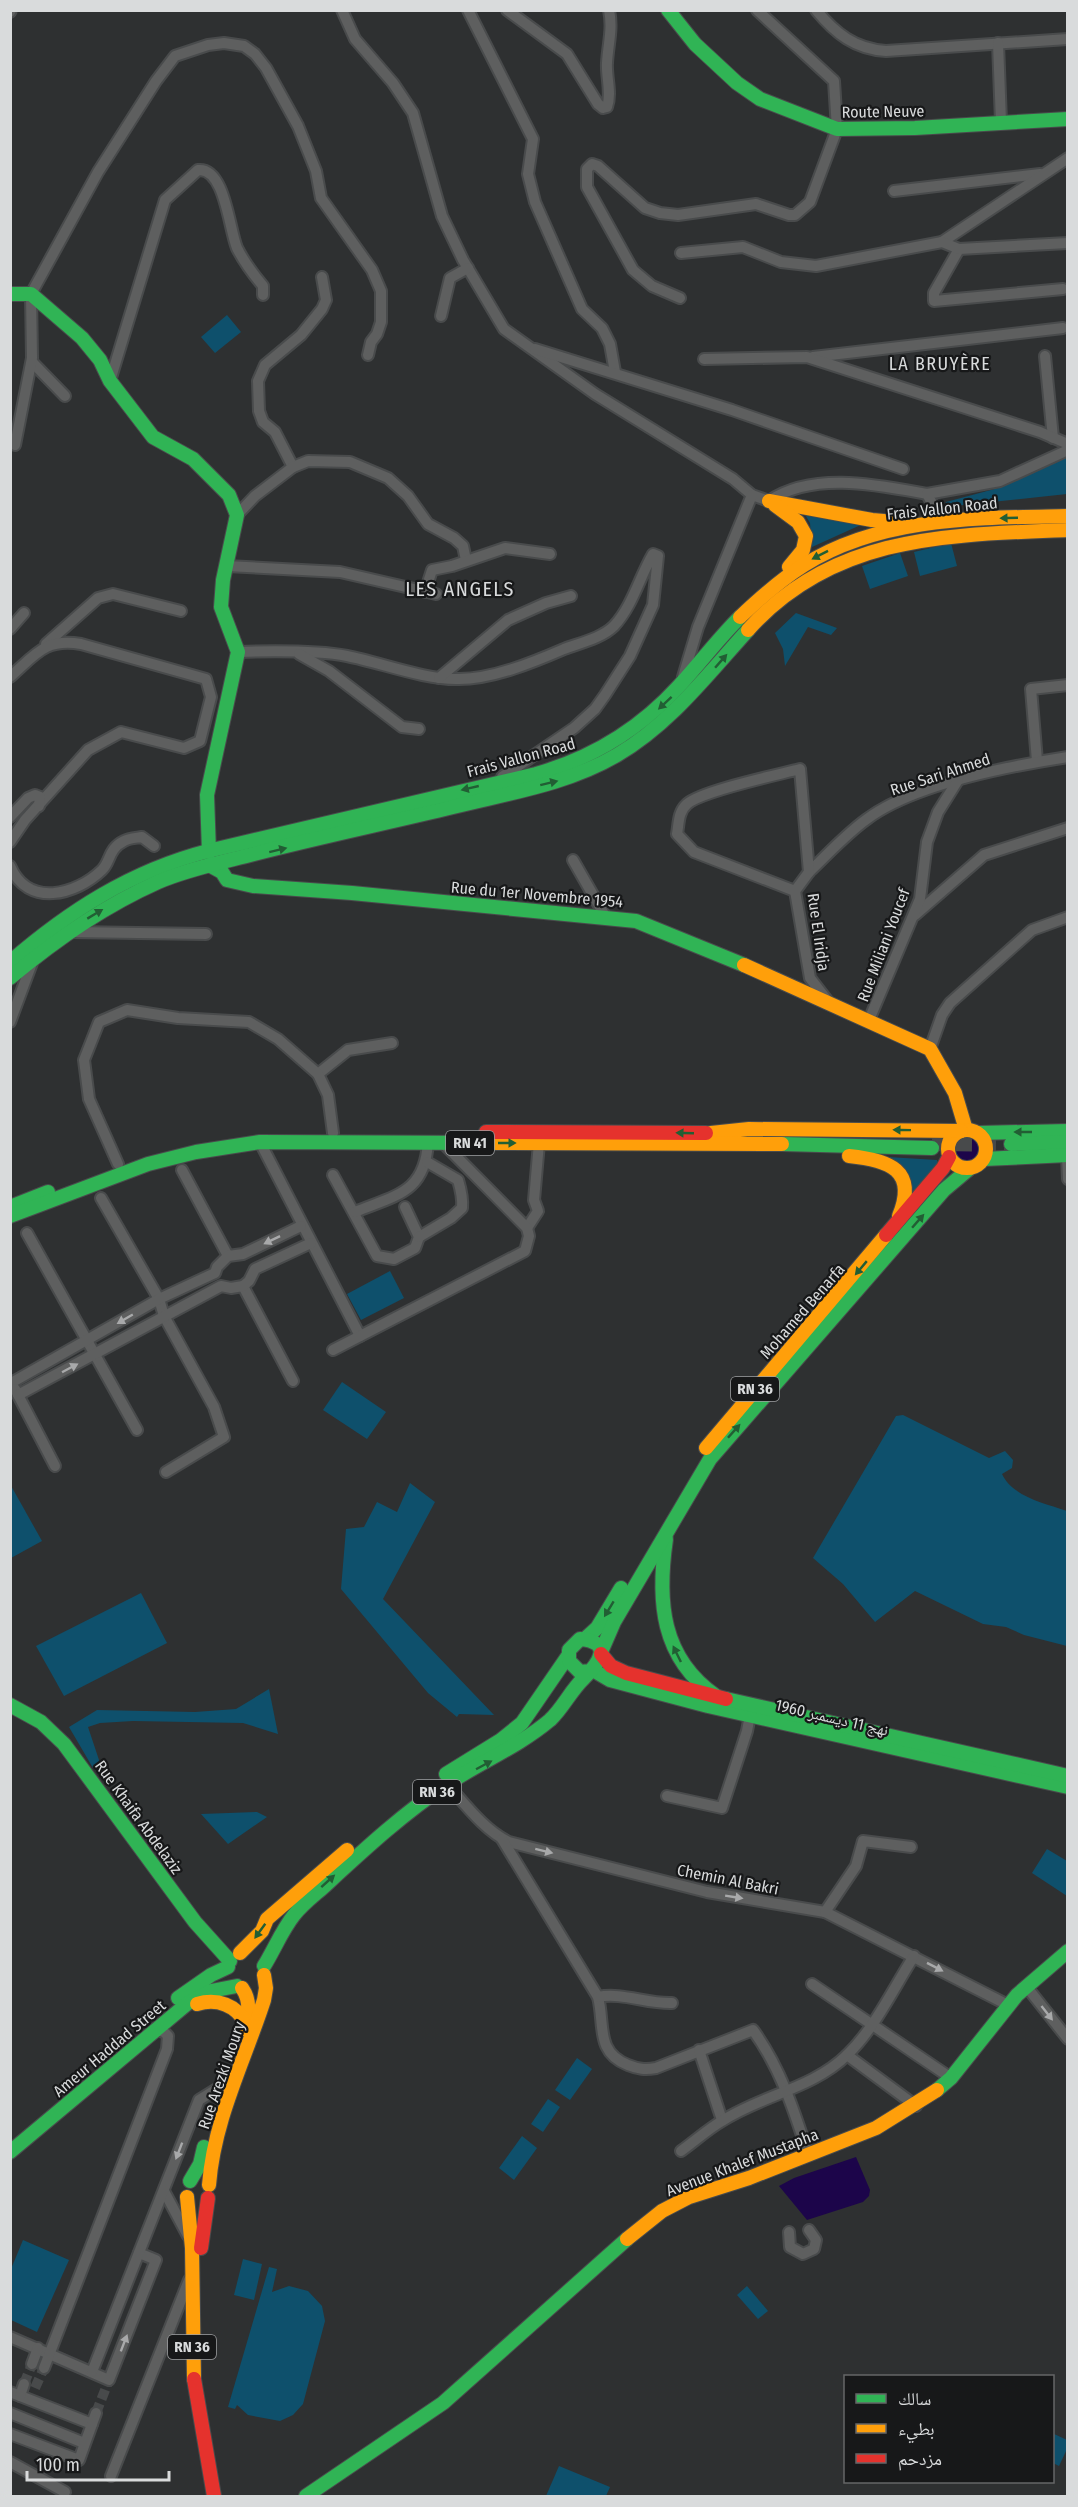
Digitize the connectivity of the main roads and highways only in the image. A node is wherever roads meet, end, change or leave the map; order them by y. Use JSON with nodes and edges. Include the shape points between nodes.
{"nodes":[{"id":1,"x":668,"y":10,"type":"edge"},
{"id":2,"x":1068,"y":118,"type":"edge"},
{"id":3,"x":10,"y":294,"type":"edge"},
{"id":4,"x":1068,"y":516,"type":"edge"},
{"id":5,"x":942,"y":522,"type":"junction"},
{"id":6,"x":1068,"y":531,"type":"edge"},
{"id":7,"x":770,"y":588,"type":"junction"},
{"id":8,"x":209,"y":852,"type":"junction"},
{"id":9,"x":211,"y":866,"type":"junction"},
{"id":10,"x":43,"y":942,"type":"junction"},
{"id":11,"x":10,"y":960,"type":"edge"},
{"id":12,"x":10,"y":978,"type":"edge"},
{"id":13,"x":10,"y":986,"type":"edge"},
{"id":14,"x":968,"y":1131,"type":"junction"},
{"id":15,"x":1068,"y":1131,"type":"edge"},
{"id":16,"x":711,"y":1139,"type":"junction"},
{"id":17,"x":1068,"y":1142,"type":"edge"},
{"id":18,"x":932,"y":1145,"type":"tunnel mouth"},
{"id":19,"x":1068,"y":1149,"type":"edge"},
{"id":20,"x":815,"y":1153,"type":"junction"},
{"id":21,"x":1067,"y":1155,"type":"edge"},
{"id":22,"x":949,"y":1157,"type":"junction"},
{"id":23,"x":984,"y":1159,"type":"junction"},
{"id":24,"x":969,"y":1169,"type":"junction"},
{"id":25,"x":12,"y":1211,"type":"edge"},
{"id":26,"x":888,"y":1236,"type":"junction"},
{"id":27,"x":669,"y":1526,"type":"junction"},
{"id":28,"x":585,"y":1639,"type":"junction"},
{"id":29,"x":601,"y":1653,"type":"junction"},
{"id":30,"x":568,"y":1656,"type":"junction"},
{"id":31,"x":592,"y":1671,"type":"junction"},
{"id":32,"x":716,"y":1696,"type":"junction"},
{"id":33,"x":540,"y":1698,"type":"junction"},
{"id":34,"x":10,"y":1705,"type":"edge"},
{"id":35,"x":559,"y":1711,"type":"junction"},
{"id":36,"x":1068,"y":1776,"type":"edge"},
{"id":37,"x":1068,"y":1787,"type":"edge"},
{"id":38,"x":1068,"y":1951,"type":"edge"},
{"id":39,"x":232,"y":1960,"type":"junction"},
{"id":40,"x":264,"y":1971,"type":"junction"},
{"id":41,"x":239,"y":1987,"type":"junction"},
{"id":42,"x":246,"y":2024,"type":"junction"},
{"id":43,"x":156,"y":2030,"type":"junction"},
{"id":44,"x":10,"y":2141,"type":"edge"},
{"id":45,"x":10,"y":2152,"type":"edge"},
{"id":46,"x":190,"y":2181,"type":"junction"},
{"id":47,"x":208,"y":2192,"type":"junction"},
{"id":48,"x":187,"y":2197,"type":"junction"},
{"id":49,"x":214,"y":2496,"type":"edge"},
{"id":50,"x":224,"y":2496,"type":"edge"},
{"id":51,"x":308,"y":2496,"type":"edge"}],
"edges":[{"from":1,"to":2,"type":"main road","name":"Route Neuve","via":[[695,44],[737,83],[760,99],[837,129]]},
{"from":3,"to":8,"type":"main road","via":[[31,294],[82,338],[153,437],[193,459],[229,495],[237,515],[221,606],[237,652],[207,795]]},
{"from":4,"to":5,"type":"main road","name":"Frais Vallon Road","one_way":true},
{"from":5,"to":7,"type":"main road","name":"Frais Vallon Road","one_way":true,"via":[[903,526],[850,541],[813,558]]},
{"from":5,"to":7,"type":"main road","via":[[872,520],[769,501],[798,522],[806,536],[803,550]]},
{"from":9,"to":6,"type":"main road","name":"Frais Vallon Road","one_way":true,"via":[[555,782],[602,764],[663,724],[754,623],[789,591],[851,556],[927,538]]},
{"from":7,"to":8,"type":"main road","name":"Frais Vallon Road","one_way":true,"via":[[735,621],[664,704],[634,730],[603,748],[555,768]]},
{"from":8,"to":10,"type":"main road","name":"Frais Vallon Road","via":[[169,862],[131,878],[82,905]]},
{"from":10,"to":9,"type":"main road","name":"Frais Vallon Road","one_way":true,"via":[[144,888]]},
{"from":9,"to":14,"type":"main road","name":"Rue du 1er Novembre 1954","via":[[227,880],[253,886],[636,921],[714,951],[930,1049],[956,1093]]},
{"from":10,"to":11,"type":"main road","name":"Frais Vallon Road"},
{"from":10,"to":12,"type":"main road","name":"Frais Vallon Road"},
{"from":10,"to":13,"type":"main road","via":[[32,963]]},
{"from":15,"to":14,"type":"main road","number":"RN 41","one_way":true},
{"from":14,"to":16,"type":"main road","number":"RN 41","one_way":true,"via":[[749,1129]]},
{"from":14,"to":22,"type":"main road","via":[[949,1142]]},
{"from":14,"to":23,"type":"main road","via":[[985,1142]]},
{"from":16,"to":18,"type":"main road","number":"RN 41"},
{"from":16,"to":20,"type":"main road","number":"RN 41"},
{"from":25,"to":16,"type":"main road","number":"RN 41","one_way":true,"via":[[164,1159],[260,1142]]},
{"from":16,"to":25,"type":"main road","number":"RN 41","one_way":true,"via":[[257,1133],[157,1150],[48,1192]]},
{"from":17,"to":19,"type":"main road","via":[[1011,1147]]},
{"from":20,"to":22,"type":"main road","number":"RN 41","via":[[904,1152]]},
{"from":20,"to":26,"type":"main road","via":[[877,1159],[898,1171],[905,1188],[905,1202]]},
{"from":21,"to":23,"type":"main road"},
{"from":22,"to":24,"type":"main road","via":[[957,1166]]},
{"from":22,"to":26,"type":"main road","name":"Mohamed Benarfa","number":"RN 36"},
{"from":23,"to":24,"type":"main road"},
{"from":27,"to":24,"type":"main road","name":"Mohamed Benarfa","number":"RN 36","one_way":true,"via":[[717,1450],[944,1190]]},
{"from":26,"to":28,"type":"main road","name":"Mohamed Benarfa","number":"RN 36","one_way":true,"via":[[706,1448],[679,1487],[603,1619]]},
{"from":27,"to":29,"type":"main road","name":"Mohamed Benarfa","number":"RN 36","via":[[614,1622]]},
{"from":32,"to":27,"type":"main road","one_way":true,"via":[[689,1675],[669,1632],[662,1578]]},
{"from":28,"to":29,"type":"main road","via":[[595,1643]]},
{"from":28,"to":30,"type":"main road","via":[[571,1645]]},
{"from":29,"to":31,"type":"main road","via":[[599,1664]]},
{"from":29,"to":32,"type":"main road","name":"نهج 11 ديسمبر 1960","via":[[605,1662],[627,1673]]},
{"from":30,"to":31,"type":"main road","via":[[575,1670]]},
{"from":30,"to":33,"type":"main road","number":"RN 36"},
{"from":31,"to":35,"type":"main road","number":"RN 36"},
{"from":31,"to":37,"type":"main road","name":"نهج 11 ديسمبر 1960","via":[[610,1680],[750,1715]]},
{"from":32,"to":36,"type":"main road","name":"نهج 11 ديسمبر 1960"},
{"from":33,"to":35,"type":"main road","via":[[551,1687],[560,1687],[564,1694]]},
{"from":33,"to":39,"type":"main road","number":"RN 36","one_way":true,"via":[[516,1729],[396,1809],[292,1896]]},
{"from":34,"to":39,"type":"main road","name":"Rue Khaifa Abdelaziz","via":[[41,1722],[64,1744],[195,1922]]},
{"from":40,"to":35,"type":"main road","number":"RN 36","one_way":true,"via":[[288,1923],[302,1905],[400,1819],[447,1784],[520,1743]]},
{"from":38,"to":51,"type":"main road","name":"Avenue Khalef Mustapha","via":[[1026,1986],[951,2078],[916,2106],[876,2128],[749,2178],[688,2197],[662,2211],[598,2263],[443,2403]]},
{"from":39,"to":40,"type":"main road","via":[[255,1954]]},
{"from":39,"to":41,"type":"main road","via":[[229,1978]]},
{"from":39,"to":44,"type":"main road","name":"Ameur Haddad Street","number":"RN 36","via":[[184,1993]]},
{"from":40,"to":41,"type":"main road","via":[[255,1986]]},
{"from":40,"to":47,"type":"main road","name":"Rue Arezki Moury","number":"RN 36","via":[[264,2000],[226,2100],[211,2161]]},
{"from":41,"to":42,"type":"main road","name":"Rue Arezki Moury","via":[[248,1997]]},
{"from":41,"to":43,"type":"main road","name":"Ameur Haddad Street","via":[[195,1998]]},
{"from":42,"to":43,"type":"main road","via":[[234,2008],[206,2000]]},
{"from":42,"to":46,"type":"main road","name":"Rue Arezki Moury","via":[[220,2087],[202,2159]]},
{"from":43,"to":45,"type":"main road","name":"Ameur Haddad Street"},
{"from":46,"to":47,"type":"main road","via":[[200,2179]]},
{"from":46,"to":48,"type":"main road"},
{"from":47,"to":48,"type":"main road","via":[[197,2203]]},
{"from":47,"to":50,"type":"main road","name":"Rue Arezki Moury","number":"RN 36","via":[[202,2242],[202,2361]]},
{"from":48,"to":49,"type":"main road","number":"RN 36","via":[[194,2371]]}]}
